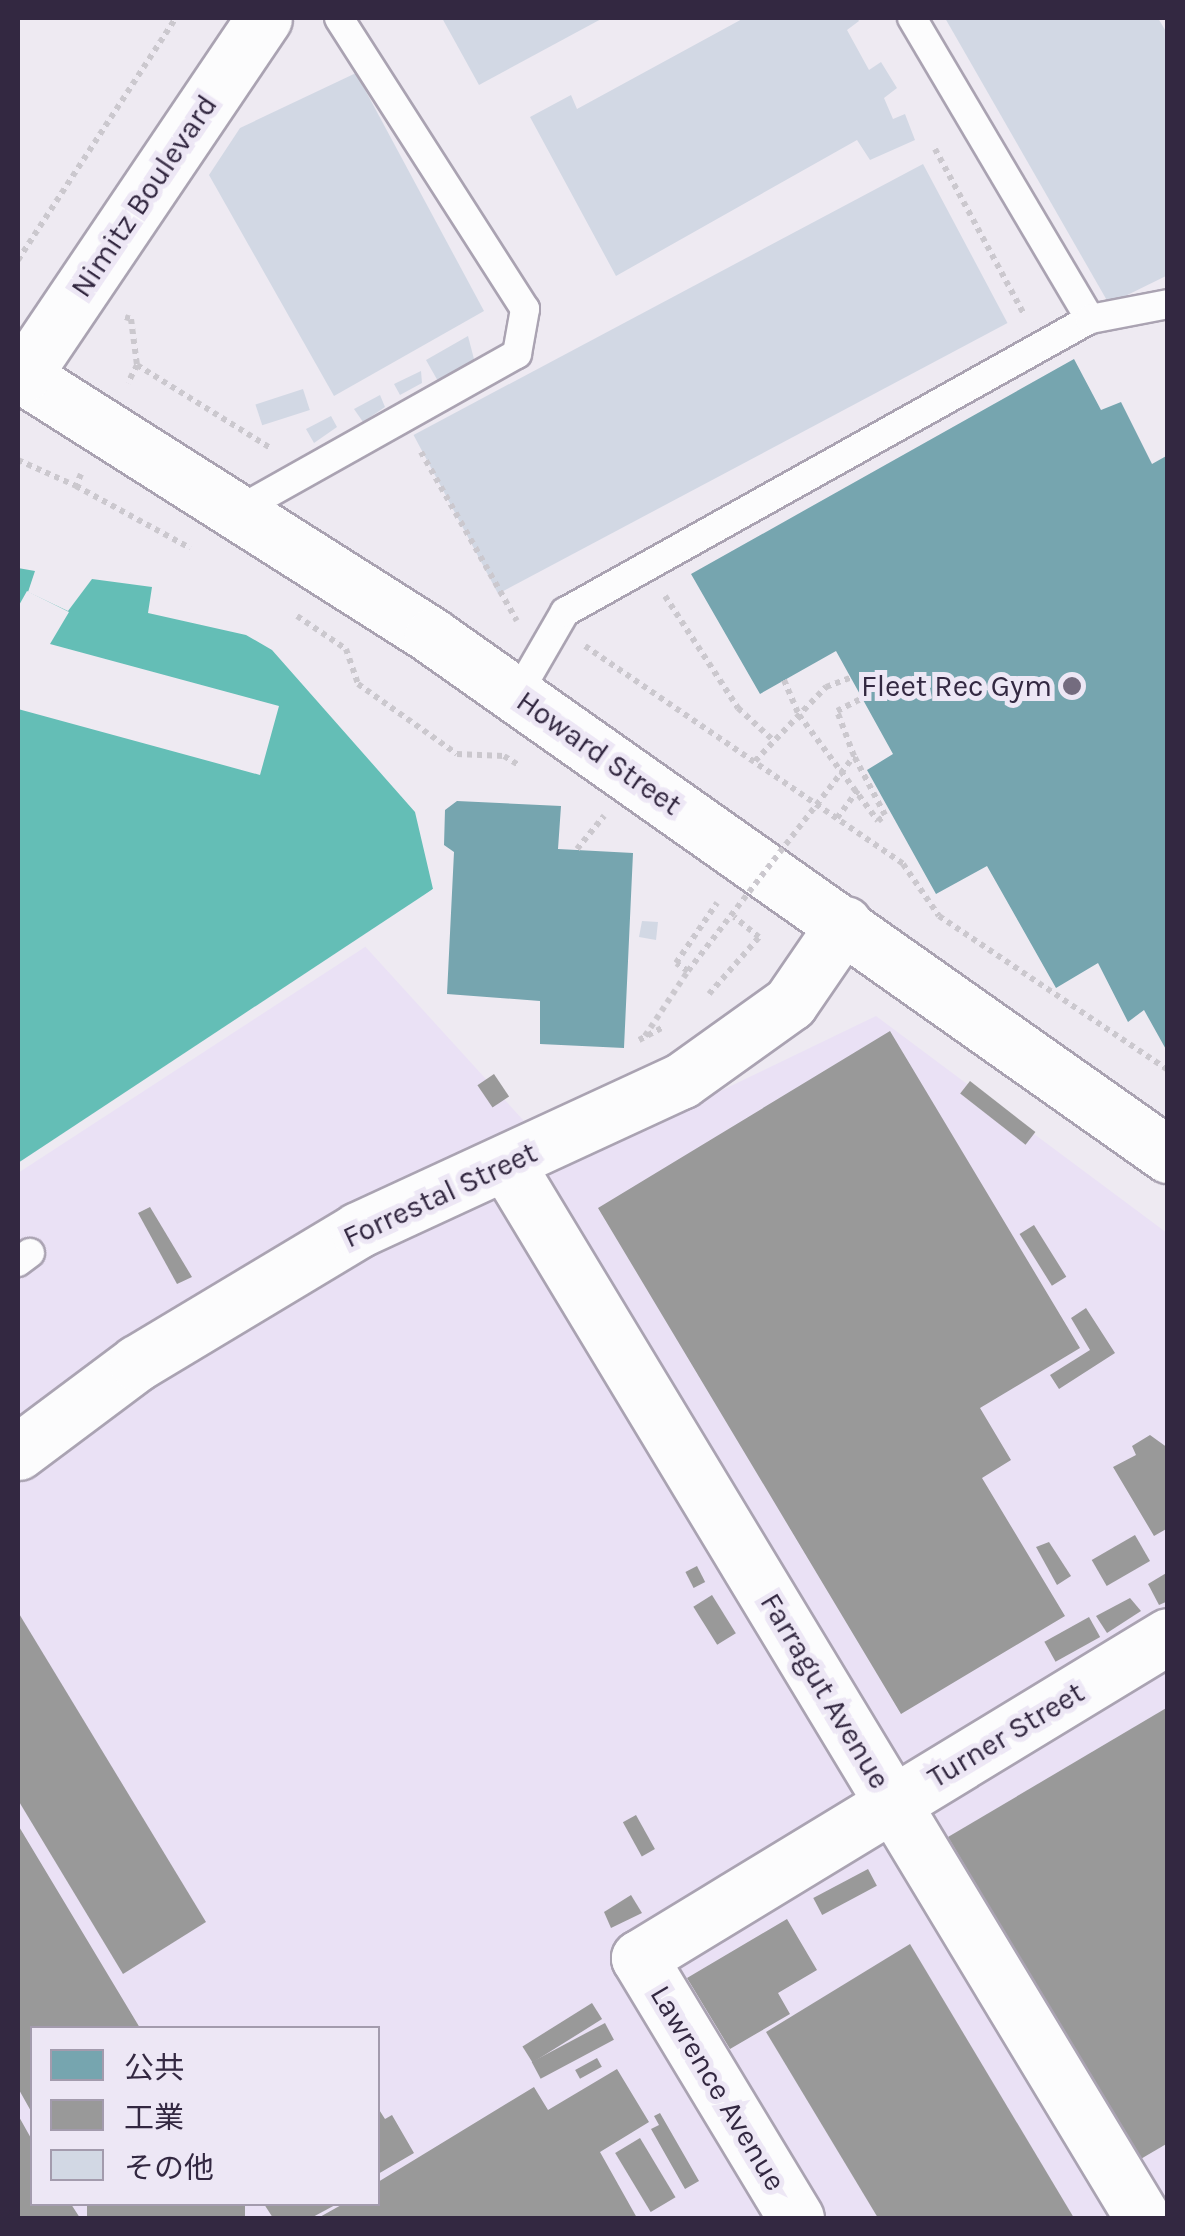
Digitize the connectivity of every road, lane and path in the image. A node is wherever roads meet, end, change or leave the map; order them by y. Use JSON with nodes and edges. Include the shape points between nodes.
{"nodes":[{"id":1,"x":176,"y":18,"type":"edge"},
{"id":2,"x":264,"y":18,"type":"edge"},
{"id":3,"x":339,"y":18,"type":"edge"},
{"id":4,"x":912,"y":18,"type":"edge"},
{"id":5,"x":936,"y":149,"type":"dead end"},
{"id":6,"x":18,"y":260,"type":"edge"},
{"id":7,"x":1168,"y":304,"type":"edge"},
{"id":8,"x":1090,"y":319,"type":"junction"},
{"id":9,"x":1031,"y":327,"type":"dead end"},
{"id":10,"x":21,"y":373,"type":"edge"},
{"id":11,"x":120,"y":400,"type":"dead end"},
{"id":12,"x":423,"y":452,"type":"dead end"},
{"id":13,"x":285,"y":457,"type":"dead end"},
{"id":14,"x":18,"y":460,"type":"edge"},
{"id":15,"x":84,"y":468,"type":"dead end"},
{"id":16,"x":76,"y":486,"type":"junction"},
{"id":17,"x":237,"y":511,"type":"junction"},
{"id":18,"x":204,"y":556,"type":"dead end"},
{"id":19,"x":656,"y":581,"type":"dead end"},
{"id":20,"x":283,"y":607,"type":"dead end"},
{"id":21,"x":530,"y":610,"type":"dead end"},
{"id":22,"x":513,"y":619,"type":"junction"},
{"id":23,"x":527,"y":623,"type":"dead end"},
{"id":24,"x":600,"y":636,"type":"dead end"},
{"id":25,"x":569,"y":638,"type":"dead end"},
{"id":26,"x":596,"y":651,"type":"junction"},
{"id":27,"x":850,"y":678,"type":"dead end"},
{"id":28,"x":784,"y":680,"type":"dead end"},
{"id":29,"x":517,"y":696,"type":"junction"},
{"id":30,"x":862,"y":698,"type":"dead end"},
{"id":31,"x":799,"y":715,"type":"junction"},
{"id":32,"x":774,"y":741,"type":"junction"},
{"id":33,"x":854,"y":756,"type":"junction"},
{"id":34,"x":755,"y":761,"type":"junction"},
{"id":35,"x":537,"y":776,"type":"dead end"},
{"id":36,"x":858,"y":790,"type":"junction"},
{"id":37,"x":588,"y":805,"type":"dead end"},
{"id":38,"x":604,"y":815,"type":"junction"},
{"id":39,"x":837,"y":818,"type":"junction"},
{"id":40,"x":618,"y":826,"type":"dead end"},
{"id":41,"x":576,"y":849,"type":"dead end"},
{"id":42,"x":703,"y":892,"type":"dead end"},
{"id":43,"x":718,"y":903,"type":"junction"},
{"id":44,"x":844,"y":924,"type":"junction"},
{"id":45,"x":688,"y":972,"type":"junction"},
{"id":46,"x":706,"y":997,"type":"dead end"},
{"id":47,"x":677,"y":1020,"type":"dead end"},
{"id":48,"x":1168,"y":1070,"type":"edge"},
{"id":49,"x":1168,"y":1155,"type":"edge"},
{"id":50,"x":506,"y":1164,"type":"junction"},
{"id":51,"x":18,"y":1452,"type":"edge"},
{"id":52,"x":1168,"y":1636,"type":"edge"},
{"id":53,"x":893,"y":1803,"type":"junction"},
{"id":54,"x":639,"y":1958,"type":"joint"},
{"id":55,"x":796,"y":2218,"type":"edge"},
{"id":56,"x":1143,"y":2218,"type":"edge"}],
"edges":[{"from":1,"to":6,"type":"path"},
{"from":2,"to":10,"type":"street","name":"Nimitz Boulevard"},
{"from":3,"to":17,"type":"lane","via":[[524,309],[518,354]]},
{"from":4,"to":8,"type":"lane"},
{"from":5,"to":9,"type":"path"},
{"from":7,"to":8,"type":"lane"},
{"from":8,"to":29,"type":"lane","via":[[564,612]]},
{"from":10,"to":17,"type":"street","name":"Howard Street"},
{"from":11,"to":13,"type":"path","via":[[137,365]]},
{"from":12,"to":22,"type":"path"},
{"from":14,"to":16,"type":"path"},
{"from":15,"to":16,"type":"path"},
{"from":16,"to":18,"type":"path"},
{"from":17,"to":29,"type":"street","name":"Howard Street"},
{"from":19,"to":32,"type":"path","via":[[738,708]]},
{"from":20,"to":35,"type":"path","via":[[346,649],[358,684],[457,754],[504,756]]},
{"from":21,"to":22,"type":"path"},
{"from":22,"to":23,"type":"path"},
{"from":24,"to":26,"type":"path"},
{"from":25,"to":26,"type":"path"},
{"from":26,"to":34,"type":"path"},
{"from":27,"to":31,"type":"path","via":[[826,687]]},
{"from":28,"to":31,"type":"path"},
{"from":29,"to":44,"type":"street","name":"Howard Street"},
{"from":30,"to":33,"type":"path","bridge":true,"via":[[837,711]]},
{"from":31,"to":32,"type":"path"},
{"from":31,"to":36,"type":"path"},
{"from":32,"to":34,"type":"path"},
{"from":33,"to":36,"type":"path","via":[[885,816],[878,821]]},
{"from":33,"to":45,"type":"path","bridge":true},
{"from":34,"to":39,"type":"path"},
{"from":36,"to":39,"type":"path"},
{"from":37,"to":38,"type":"path"},
{"from":38,"to":40,"type":"path"},
{"from":38,"to":41,"type":"path"},
{"from":39,"to":48,"type":"path","via":[[902,864],[939,916]]},
{"from":42,"to":43,"type":"path"},
{"from":43,"to":45,"type":"path","via":[[676,962]]},
{"from":43,"to":46,"type":"path","via":[[759,937]]},
{"from":44,"to":49,"type":"street","name":"Howard Street"},
{"from":44,"to":50,"type":"street","name":"Forrestal Street","via":[[790,1004],[680,1081]]},
{"from":45,"to":47,"type":"path","bridge":true,"via":[[645,1036]]},
{"from":50,"to":51,"type":"street","name":"Forrestal Street","via":[[396,1196],[358,1230],[136,1363]]},
{"from":50,"to":53,"type":"street","name":"Farragut Avenue"},
{"from":52,"to":53,"type":"street","name":"Turner Street"},
{"from":53,"to":54,"type":"street","name":"Turner Street"},
{"from":53,"to":56,"type":"street","name":"Farragut Avenue"},
{"from":54,"to":55,"type":"street","name":"Lawrence Avenue"}]}
